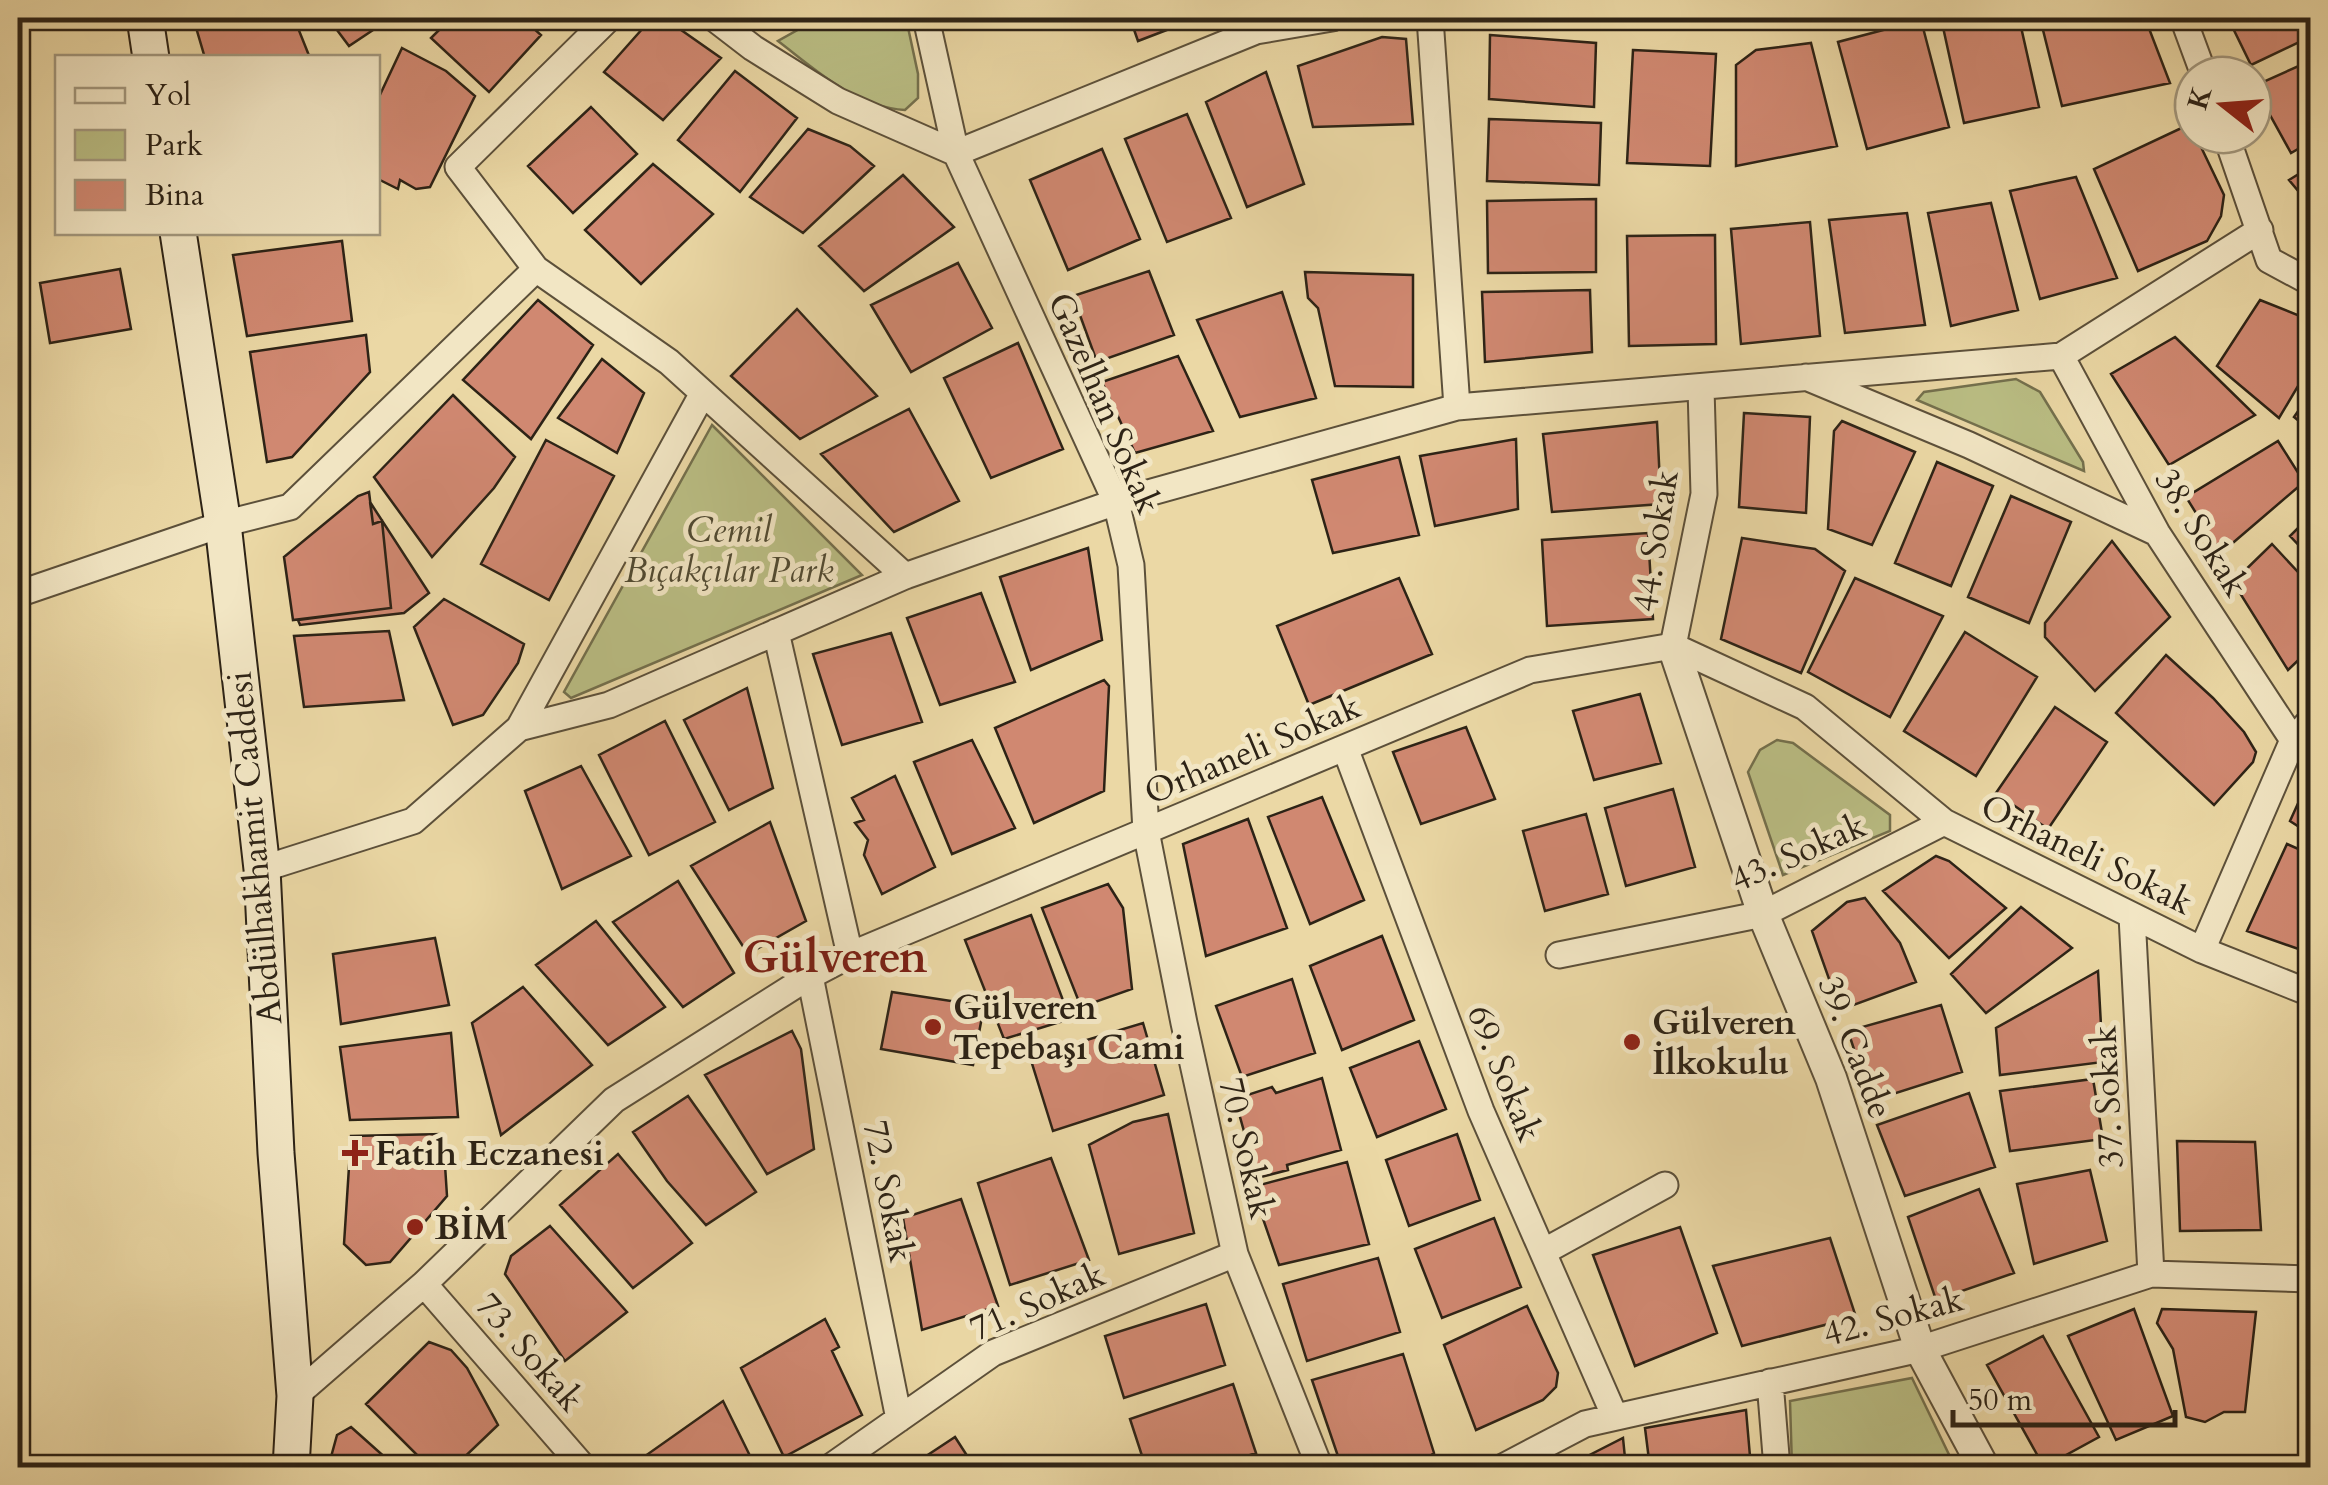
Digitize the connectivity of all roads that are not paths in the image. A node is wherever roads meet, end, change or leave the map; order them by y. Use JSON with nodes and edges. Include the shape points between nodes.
{"nodes":[{"id":1,"x":608,"y":18,"type":"edge"},
{"id":2,"x":714,"y":18,"type":"edge"},
{"id":3,"x":926,"y":18,"type":"edge"},
{"id":4,"x":1332,"y":18,"type":"edge"},
{"id":5,"x":1430,"y":18,"type":"edge"},
{"id":6,"x":2183,"y":18,"type":"edge"},
{"id":7,"x":1293,"y":21,"type":"edge"},
{"id":8,"x":2197,"y":55,"type":"edge"},
{"id":9,"x":956,"y":153,"type":"junction"},
{"id":10,"x":2233,"y":155,"type":"edge"},
{"id":11,"x":2260,"y":230,"type":"junction"},
{"id":12,"x":178,"y":235,"type":"edge"},
{"id":13,"x":536,"y":270,"type":"junction"},
{"id":14,"x":2310,"y":282,"type":"edge"},
{"id":15,"x":2061,"y":356,"type":"junction"},
{"id":16,"x":1801,"y":376,"type":"junction"},
{"id":17,"x":1701,"y":388,"type":"junction"},
{"id":18,"x":702,"y":393,"type":"junction"},
{"id":19,"x":1457,"y":407,"type":"junction"},
{"id":20,"x":1116,"y":502,"type":"junction"},
{"id":21,"x":222,"y":524,"type":"junction"},
{"id":22,"x":2157,"y":533,"type":"junction"},
{"id":23,"x":905,"y":576,"type":"junction"},
{"id":24,"x":18,"y":594,"type":"edge"},
{"id":25,"x":776,"y":632,"type":"junction"},
{"id":26,"x":1674,"y":646,"type":"junction"},
{"id":27,"x":519,"y":728,"type":"junction"},
{"id":28,"x":2302,"y":730,"type":"edge"},
{"id":29,"x":1345,"y":748,"type":"junction"},
{"id":30,"x":1944,"y":822,"type":"junction"},
{"id":31,"x":1146,"y":832,"type":"junction"},
{"id":32,"x":262,"y":869,"type":"junction"},
{"id":33,"x":1764,"y":914,"type":"junction"},
{"id":34,"x":2132,"y":916,"type":"junction"},
{"id":35,"x":2202,"y":950,"type":"junction"},
{"id":36,"x":850,"y":955,"type":"junction"},
{"id":37,"x":1559,"y":955,"type":"dead end"},
{"id":38,"x":810,"y":976,"type":"junction"},
{"id":39,"x":2310,"y":993,"type":"edge"},
{"id":40,"x":1665,"y":1185,"type":"dead end"},
{"id":41,"x":1543,"y":1252,"type":"junction"},
{"id":42,"x":1236,"y":1254,"type":"junction"},
{"id":43,"x":2151,"y":1274,"type":"junction"},
{"id":44,"x":2310,"y":1280,"type":"edge"},
{"id":45,"x":424,"y":1284,"type":"junction"},
{"id":46,"x":1920,"y":1349,"type":"junction"},
{"id":47,"x":1770,"y":1382,"type":"junction"},
{"id":48,"x":295,"y":1396,"type":"junction"},
{"id":49,"x":1615,"y":1417,"type":"junction"},
{"id":50,"x":898,"y":1419,"type":"junction"},
{"id":51,"x":291,"y":1468,"type":"edge"},
{"id":52,"x":584,"y":1468,"type":"edge"},
{"id":53,"x":829,"y":1468,"type":"edge"},
{"id":54,"x":1320,"y":1468,"type":"edge"},
{"id":55,"x":1501,"y":1468,"type":"edge"},
{"id":56,"x":1777,"y":1468,"type":"edge"},
{"id":57,"x":1984,"y":1468,"type":"edge"}],
"edges":[{"from":1,"to":13,"type":"street","via":[[458,167]]},
{"from":2,"to":9,"type":"street","via":[[838,100]]},
{"from":3,"to":9,"type":"street","name":"Gazelhan Sokak"},
{"from":4,"to":7,"type":"street"},
{"from":5,"to":19,"type":"street"},
{"from":6,"to":8,"type":"street"},
{"from":7,"to":9,"type":"street"},
{"from":9,"to":20,"type":"street","name":"Gazelhan Sokak"},
{"from":10,"to":11,"type":"street"},
{"from":11,"to":14,"type":"street","via":[[2269,260]]},
{"from":11,"to":15,"type":"street"},
{"from":12,"to":21,"type":"main road","name":"Abdülhakhamit Caddesi"},
{"from":13,"to":18,"type":"street"},
{"from":13,"to":21,"type":"street","via":[[290,506]]},
{"from":15,"to":16,"type":"street"},
{"from":15,"to":22,"type":"street","name":"38. Sokak"},
{"from":16,"to":17,"type":"street"},
{"from":16,"to":22,"type":"street"},
{"from":17,"to":19,"type":"street"},
{"from":17,"to":26,"type":"street","name":"44. Sokak","via":[[1704,494]]},
{"from":18,"to":23,"type":"street"},
{"from":18,"to":27,"type":"street"},
{"from":19,"to":20,"type":"street"},
{"from":20,"to":23,"type":"street"},
{"from":20,"to":31,"type":"street","name":"Gazelhan Sokak","via":[[1131,565]]},
{"from":21,"to":24,"type":"street"},
{"from":21,"to":32,"type":"main road","name":"Abdülhakhamit Caddesi"},
{"from":22,"to":28,"type":"street","name":"38. Sokak"},
{"from":23,"to":25,"type":"street"},
{"from":25,"to":27,"type":"street","via":[[609,704]]},
{"from":25,"to":36,"type":"street"},
{"from":26,"to":29,"type":"street","name":"Orhaneli Sokak","via":[[1530,670]]},
{"from":26,"to":30,"type":"street","name":"Orhaneli Sokak","via":[[1805,706]]},
{"from":26,"to":33,"type":"street","name":"39. Cadde"},
{"from":27,"to":32,"type":"street","via":[[413,820]]},
{"from":28,"to":35,"type":"street"},
{"from":29,"to":31,"type":"street","name":"Orhaneli Sokak"},
{"from":29,"to":41,"type":"street","name":"69. Sokak","via":[[1481,1111]]},
{"from":30,"to":33,"type":"street","name":"43. Sokak"},
{"from":30,"to":34,"type":"street","name":"Orhaneli Sokak"},
{"from":31,"to":36,"type":"street","name":"Orhaneli Sokak"},
{"from":31,"to":42,"type":"street","name":"70. Sokak"},
{"from":32,"to":48,"type":"main road","name":"Abdülhakhamit Caddesi"},
{"from":33,"to":37,"type":"street","name":"43. Sokak"},
{"from":33,"to":46,"type":"street","name":"39. Cadde","via":[[1831,1078]]},
{"from":34,"to":35,"type":"street","name":"Orhaneli Sokak"},
{"from":34,"to":43,"type":"street","name":"37. Sokak"},
{"from":35,"to":39,"type":"street","name":"Orhaneli Sokak"},
{"from":36,"to":38,"type":"street","name":"Orhaneli Sokak"},
{"from":38,"to":45,"type":"street","name":"Orhaneli Sokak","via":[[614,1100]]},
{"from":38,"to":50,"type":"street","name":"72. Sokak"},
{"from":40,"to":41,"type":"street"},
{"from":41,"to":49,"type":"street","name":"69. Sokak"},
{"from":42,"to":50,"type":"street","name":"71. Sokak","via":[[993,1353]]},
{"from":42,"to":54,"type":"street","name":"70. Sokak"},
{"from":43,"to":44,"type":"street","name":"42. Sokak"},
{"from":43,"to":46,"type":"street","name":"42. Sokak"},
{"from":45,"to":48,"type":"street","name":"Orhaneli Sokak"},
{"from":45,"to":52,"type":"street","name":"73. Sokak"},
{"from":46,"to":47,"type":"street","name":"42. Sokak"},
{"from":46,"to":57,"type":"street","name":"39. Cadde"},
{"from":47,"to":49,"type":"street","name":"42. Sokak"},
{"from":47,"to":56,"type":"street"},
{"from":48,"to":51,"type":"main road","name":"Abdülhakhamit Caddesi"},
{"from":49,"to":55,"type":"street","name":"42. Sokak","via":[[1585,1424]]},
{"from":50,"to":53,"type":"street","name":"71. Sokak"}]}
